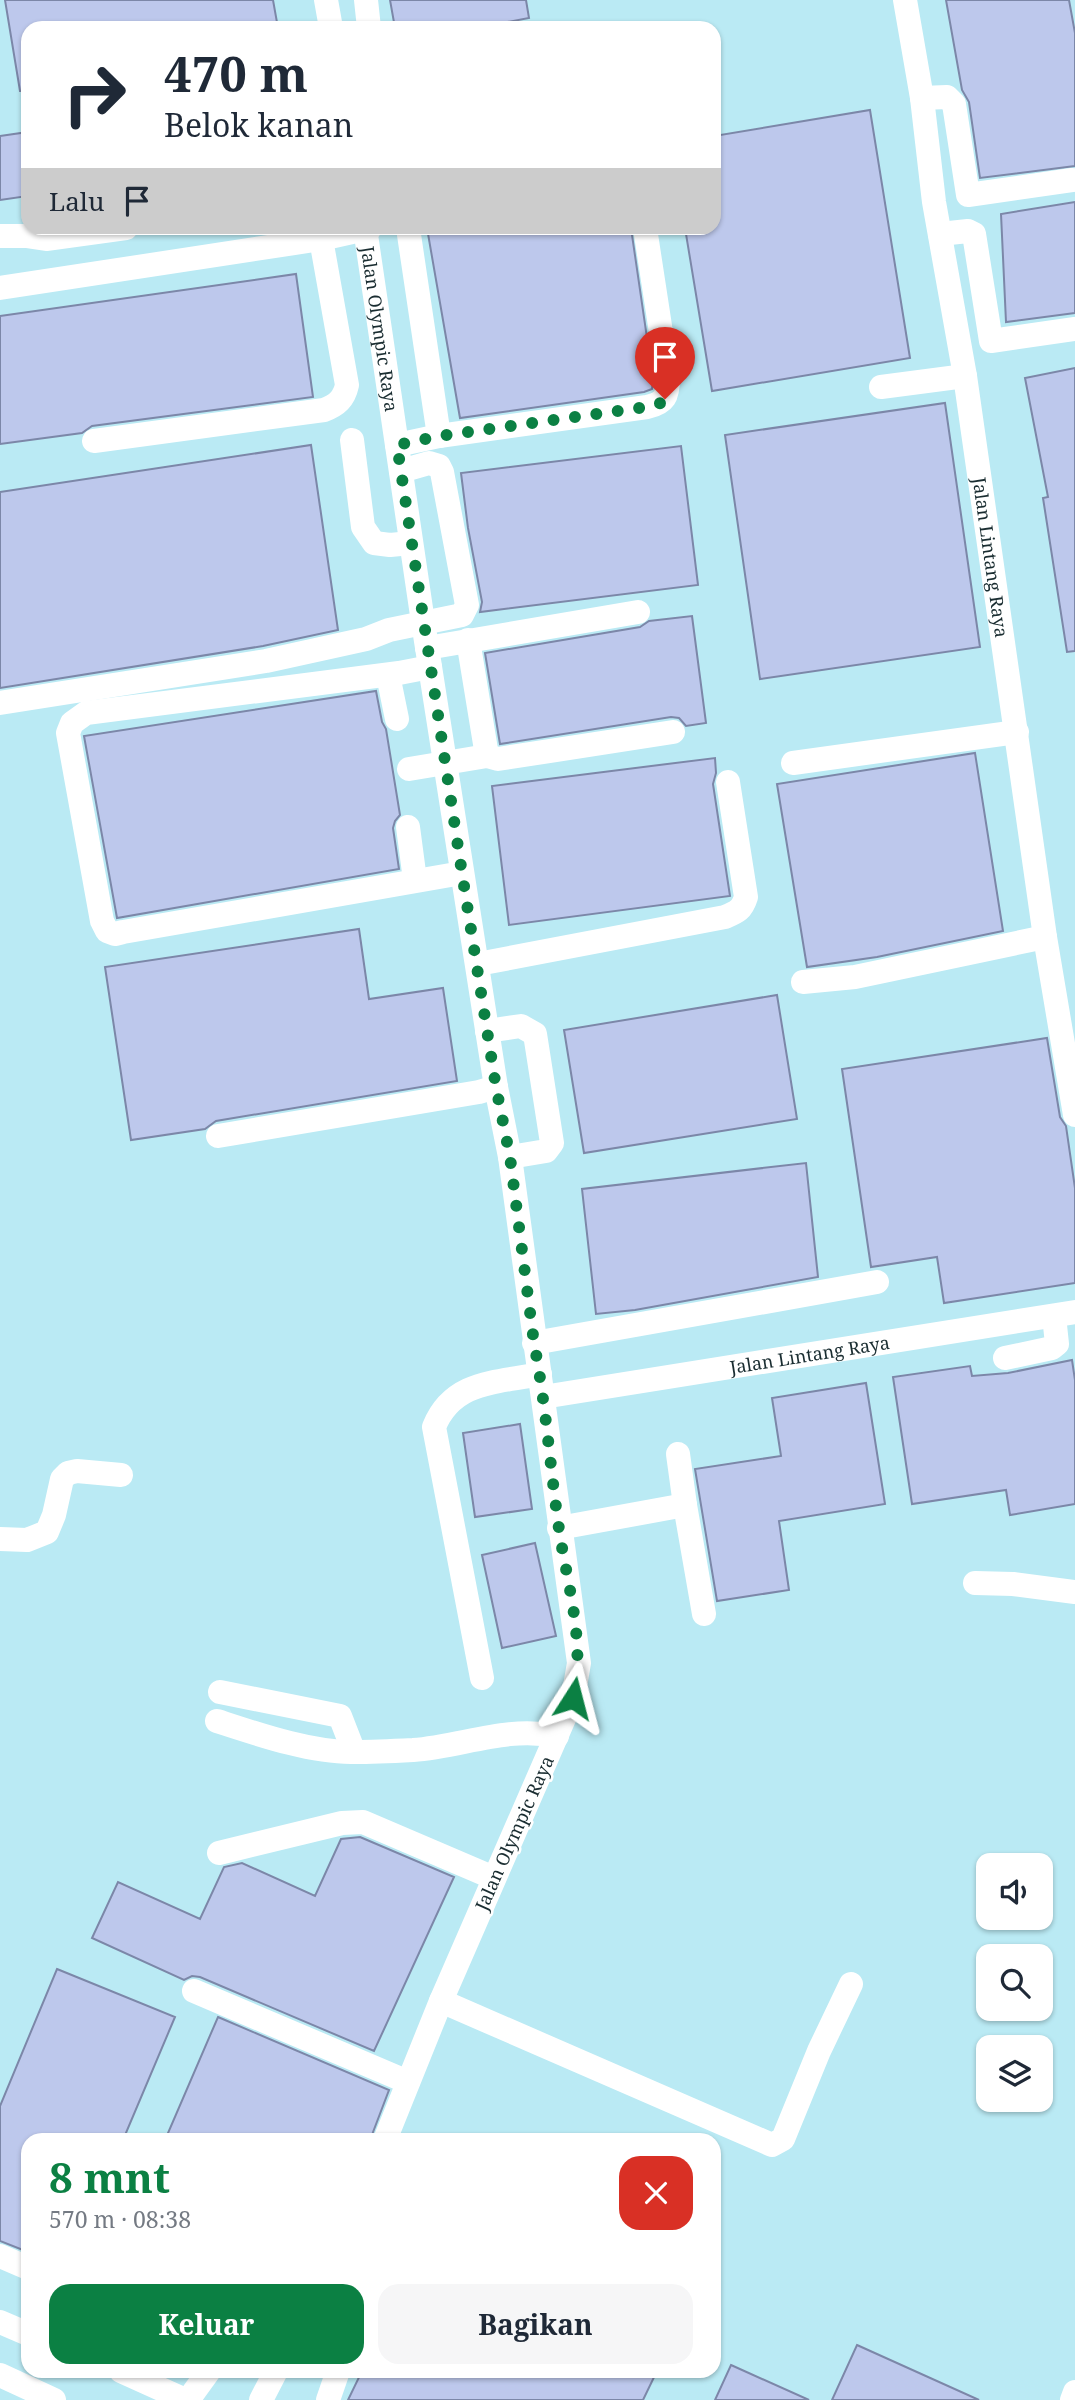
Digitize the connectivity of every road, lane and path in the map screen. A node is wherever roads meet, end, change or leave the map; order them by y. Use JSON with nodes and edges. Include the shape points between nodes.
{"nodes":[{"id":1,"x":326,"y":0,"type":"edge"},
{"id":2,"x":366,"y":0,"type":"edge"},
{"id":3,"x":905,"y":0,"type":"edge"},
{"id":4,"x":330,"y":21,"type":"edge"},
{"id":5,"x":368,"y":21,"type":"edge"},
{"id":6,"x":922,"y":98,"type":"junction"},
{"id":7,"x":1072,"y":180,"type":"dead end"},
{"id":8,"x":968,"y":195,"type":"junction"},
{"id":9,"x":934,"y":202,"type":"junction"},
{"id":10,"x":940,"y":234,"type":"junction"},
{"id":11,"x":75,"y":235,"type":"edge"},
{"id":12,"x":337,"y":235,"type":"edge"},
{"id":13,"x":367,"y":235,"type":"edge"},
{"id":14,"x":409,"y":235,"type":"edge"},
{"id":15,"x":646,"y":235,"type":"edge"},
{"id":16,"x":0,"y":236,"type":"edge"},
{"id":17,"x":321,"y":239,"type":"junction"},
{"id":18,"x":0,"y":288,"type":"edge"},
{"id":19,"x":1075,"y":329,"type":"edge"},
{"id":20,"x":991,"y":341,"type":"junction"},
{"id":21,"x":959,"y":345,"type":"junction"},
{"id":22,"x":965,"y":376,"type":"junction"},
{"id":23,"x":881,"y":387,"type":"dead end"},
{"id":24,"x":439,"y":436,"type":"junction"},
{"id":25,"x":352,"y":440,"type":"dead end"},
{"id":26,"x":94,"y":441,"type":"dead end"},
{"id":27,"x":397,"y":445,"type":"junction"},
{"id":28,"x":401,"y":471,"type":"junction"},
{"id":29,"x":411,"y":543,"type":"junction"},
{"id":30,"x":638,"y":612,"type":"dead end"},
{"id":31,"x":423,"y":622,"type":"junction"},
{"id":32,"x":468,"y":640,"type":"junction"},
{"id":33,"x":428,"y":657,"type":"junction"},
{"id":34,"x":388,"y":675,"type":"junction"},
{"id":35,"x":0,"y":703,"type":"edge"},
{"id":36,"x":397,"y":719,"type":"dead end"},
{"id":37,"x":673,"y":732,"type":"dead end"},
{"id":38,"x":1017,"y":732,"type":"junction"},
{"id":39,"x":487,"y":755,"type":"junction"},
{"id":40,"x":445,"y":763,"type":"junction"},
{"id":41,"x":793,"y":763,"type":"dead end"},
{"id":42,"x":409,"y":769,"type":"dead end"},
{"id":43,"x":728,"y":782,"type":"dead end"},
{"id":44,"x":408,"y":827,"type":"dead end"},
{"id":45,"x":462,"y":873,"type":"junction"},
{"id":46,"x":415,"y":880,"type":"junction"},
{"id":47,"x":1045,"y":937,"type":"junction"},
{"id":48,"x":478,"y":964,"type":"junction"},
{"id":49,"x":803,"y":982,"type":"dead end"},
{"id":50,"x":1066,"y":1000,"type":"edge"},
{"id":51,"x":487,"y":1031,"type":"junction"},
{"id":52,"x":496,"y":1087,"type":"junction"},
{"id":53,"x":1075,"y":1115,"type":"edge"},
{"id":54,"x":218,"y":1136,"type":"dead end"},
{"id":55,"x":510,"y":1157,"type":"junction"},
{"id":56,"x":877,"y":1282,"type":"dead end"},
{"id":57,"x":1064,"y":1314,"type":"edge"},
{"id":58,"x":534,"y":1343,"type":"junction"},
{"id":59,"x":1005,"y":1358,"type":"dead end"},
{"id":60,"x":542,"y":1385,"type":"junction"},
{"id":61,"x":678,"y":1454,"type":"dead end"},
{"id":62,"x":121,"y":1475,"type":"dead end"},
{"id":63,"x":685,"y":1505,"type":"junction"},
{"id":64,"x":559,"y":1528,"type":"junction"},
{"id":65,"x":0,"y":1539,"type":"edge"},
{"id":66,"x":975,"y":1583,"type":"dead end"},
{"id":67,"x":1075,"y":1592,"type":"edge"},
{"id":68,"x":704,"y":1614,"type":"dead end"},
{"id":69,"x":482,"y":1678,"type":"dead end"},
{"id":70,"x":220,"y":1692,"type":"dead end"},
{"id":71,"x":217,"y":1721,"type":"dead end"},
{"id":72,"x":557,"y":1736,"type":"junction"},
{"id":73,"x":354,"y":1752,"type":"junction"},
{"id":74,"x":219,"y":1853,"type":"dead end"},
{"id":75,"x":494,"y":1878,"type":"junction"},
{"id":76,"x":851,"y":1984,"type":"dead end"},
{"id":77,"x":194,"y":1991,"type":"dead end"},
{"id":78,"x":441,"y":2001,"type":"junction"},
{"id":79,"x":408,"y":2082,"type":"junction"},
{"id":80,"x":389,"y":2133,"type":"edge"},
{"id":81,"x":0,"y":2256,"type":"edge"},
{"id":82,"x":21,"y":2265,"type":"edge"},
{"id":83,"x":0,"y":2322,"type":"edge"},
{"id":84,"x":21,"y":2328,"type":"edge"},
{"id":85,"x":0,"y":2375,"type":"edge"},
{"id":86,"x":136,"y":2378,"type":"edge"},
{"id":87,"x":209,"y":2378,"type":"edge"},
{"id":88,"x":272,"y":2378,"type":"edge"},
{"id":89,"x":336,"y":2378,"type":"edge"},
{"id":90,"x":1075,"y":2392,"type":"edge"},
{"id":91,"x":179,"y":2399,"type":"edge"},
{"id":92,"x":54,"y":2400,"type":"edge"},
{"id":93,"x":261,"y":2400,"type":"edge"},
{"id":94,"x":328,"y":2400,"type":"edge"},
{"id":95,"x":1072,"y":2400,"type":"edge"}],
"edges":[{"from":1,"to":4,"type":"street"},
{"from":2,"to":5,"type":"street"},
{"from":3,"to":6,"type":"street","name":"Jalan Lintang Raya"},
{"from":6,"to":8,"type":"street","via":[[947,97],[954,104]]},
{"from":6,"to":9,"type":"street","name":"Jalan Lintang Raya"},
{"from":7,"to":8,"type":"street"},
{"from":8,"to":9,"type":"street"},
{"from":9,"to":10,"type":"street","name":"Jalan Lintang Raya"},
{"from":10,"to":20,"type":"street","via":[[968,230],[974,234]]},
{"from":10,"to":21,"type":"street","name":"Jalan Lintang Raya"},
{"from":11,"to":16,"type":"street","via":[[46,239]]},
{"from":12,"to":17,"type":"street"},
{"from":13,"to":27,"type":"street","name":"Jalan Olympic Raya"},
{"from":14,"to":24,"type":"street"},
{"from":15,"to":24,"type":"street","via":[[668,378],[665,399],[647,407]]},
{"from":17,"to":18,"type":"street"},
{"from":17,"to":26,"type":"street","via":[[347,385],[334,406]]},
{"from":19,"to":20,"type":"street"},
{"from":20,"to":21,"type":"street"},
{"from":21,"to":22,"type":"street","name":"Jalan Lintang Raya"},
{"from":22,"to":23,"type":"street"},
{"from":22,"to":38,"type":"street","name":"Jalan Lintang Raya"},
{"from":24,"to":27,"type":"street"},
{"from":25,"to":29,"type":"street","via":[[363,527],[374,543]]},
{"from":27,"to":28,"type":"street","name":"Jalan Olympic Raya"},
{"from":28,"to":29,"type":"street","name":"Jalan Olympic Raya"},
{"from":28,"to":31,"type":"street","via":[[429,463],[439,466],[467,605],[462,615]]},
{"from":29,"to":31,"type":"street","name":"Jalan Olympic Raya"},
{"from":30,"to":32,"type":"street"},
{"from":31,"to":33,"type":"street","name":"Jalan Olympic Raya"},
{"from":31,"to":35,"type":"street","via":[[266,661]]},
{"from":32,"to":33,"type":"street"},
{"from":32,"to":39,"type":"street"},
{"from":33,"to":34,"type":"street"},
{"from":33,"to":40,"type":"street","name":"Jalan Olympic Raya"},
{"from":34,"to":36,"type":"street"},
{"from":34,"to":46,"type":"street","via":[[86,713],[72,723],[68,733],[107,931],[115,934]]},
{"from":37,"to":39,"type":"street","via":[[498,760]]},
{"from":38,"to":41,"type":"street"},
{"from":38,"to":47,"type":"street","name":"Jalan Lintang Raya"},
{"from":39,"to":40,"type":"street"},
{"from":40,"to":42,"type":"street"},
{"from":40,"to":45,"type":"street","name":"Jalan Olympic Raya"},
{"from":43,"to":48,"type":"street","via":[[746,897],[737,912]]},
{"from":44,"to":46,"type":"street"},
{"from":45,"to":46,"type":"street"},
{"from":45,"to":48,"type":"street","name":"Jalan Olympic Raya"},
{"from":47,"to":49,"type":"street","via":[[855,977]]},
{"from":47,"to":50,"type":"street","name":"Jalan Lintang Raya"},
{"from":48,"to":51,"type":"street","name":"Jalan Olympic Raya"},
{"from":50,"to":53,"type":"street","name":"Jalan Lintang Raya"},
{"from":51,"to":52,"type":"street","name":"Jalan Olympic Raya"},
{"from":51,"to":55,"type":"street","via":[[521,1026],[534,1034],[552,1143],[546,1151]]},
{"from":52,"to":54,"type":"street"},
{"from":52,"to":55,"type":"street","name":"Jalan Olympic Raya"},
{"from":55,"to":58,"type":"street","name":"Jalan Olympic Raya"},
{"from":56,"to":58,"type":"street"},
{"from":57,"to":59,"type":"street","via":[[1052,1348]]},
{"from":57,"to":60,"type":"street","name":"Jalan Lintang Raya"},
{"from":58,"to":60,"type":"street","name":"Jalan Olympic Raya"},
{"from":60,"to":64,"type":"street","name":"Jalan Olympic Raya"},
{"from":60,"to":69,"type":"street","name":"Jalan Lintang Raya","via":[[472,1388],[445,1405],[434,1427]]},
{"from":61,"to":63,"type":"street"},
{"from":62,"to":65,"type":"street","via":[[68,1473],[62,1479],[47,1532],[27,1540]]},
{"from":63,"to":64,"type":"street"},
{"from":63,"to":68,"type":"street"},
{"from":64,"to":72,"type":"street","name":"Jalan Olympic Raya","via":[[579,1663],[573,1698]]},
{"from":66,"to":67,"type":"street"},
{"from":70,"to":73,"type":"street","via":[[340,1716]]},
{"from":71,"to":73,"type":"street","via":[[263,1737]]},
{"from":72,"to":73,"type":"street","via":[[512,1732],[412,1750]]},
{"from":72,"to":75,"type":"street","name":"Jalan Olympic Raya"},
{"from":74,"to":75,"type":"street","via":[[363,1822]]},
{"from":75,"to":78,"type":"street","name":"Jalan Olympic Raya"},
{"from":76,"to":78,"type":"street","via":[[782,2139],[772,2145]]},
{"from":77,"to":79,"type":"street"},
{"from":78,"to":79,"type":"street","name":"Jalan Olympic Raya"},
{"from":79,"to":80,"type":"street","name":"Jalan Olympic Raya"},
{"from":81,"to":82,"type":"street"},
{"from":83,"to":84,"type":"street"},
{"from":85,"to":92,"type":"street"},
{"from":86,"to":91,"type":"street"},
{"from":87,"to":91,"type":"street"},
{"from":88,"to":93,"type":"street"},
{"from":89,"to":94,"type":"street"},
{"from":90,"to":95,"type":"street"}]}
